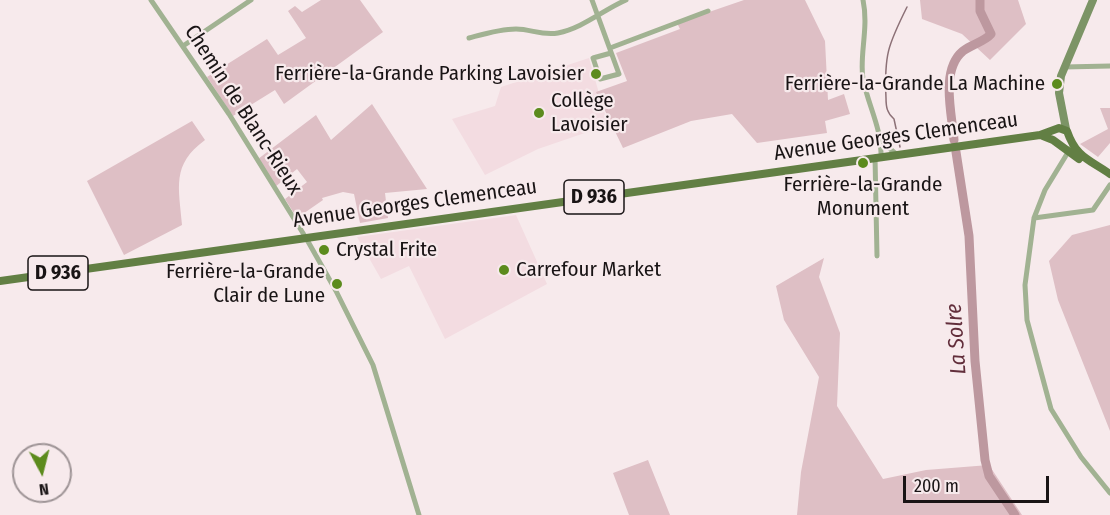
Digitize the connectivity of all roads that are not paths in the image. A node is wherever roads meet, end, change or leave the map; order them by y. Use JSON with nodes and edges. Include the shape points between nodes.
{"nodes":[{"id":1,"x":151,"y":0,"type":"edge"},
{"id":2,"x":250,"y":0,"type":"edge"},
{"id":3,"x":592,"y":0,"type":"edge"},
{"id":4,"x":626,"y":0,"type":"edge"},
{"id":5,"x":863,"y":0,"type":"edge"},
{"id":6,"x":1093,"y":0,"type":"edge"},
{"id":7,"x":708,"y":10,"type":"dead end"},
{"id":8,"x":597,"y":14,"type":"junction"},
{"id":9,"x":469,"y":38,"type":"dead end"},
{"id":10,"x":183,"y":46,"type":"junction"},
{"id":11,"x":610,"y":50,"type":"junction"},
{"id":12,"x":1110,"y":66,"type":"edge"},
{"id":13,"x":1064,"y":67,"type":"junction"},
{"id":14,"x":1062,"y":139,"type":"junction"},
{"id":15,"x":881,"y":141,"type":"junction"},
{"id":16,"x":896,"y":154,"type":"junction"},
{"id":17,"x":878,"y":157,"type":"junction"},
{"id":18,"x":1110,"y":176,"type":"edge"},
{"id":19,"x":1110,"y":185,"type":"edge"},
{"id":20,"x":1034,"y":218,"type":"junction"},
{"id":21,"x":306,"y":238,"type":"junction"},
{"id":22,"x":877,"y":256,"type":"dead end"},
{"id":23,"x":0,"y":281,"type":"edge"},
{"id":24,"x":1110,"y":494,"type":"edge"},
{"id":25,"x":419,"y":515,"type":"edge"}],
"edges":[{"from":1,"to":10,"type":"street","name":"Chemin de Blanc-Rieux"},
{"from":2,"to":10,"type":"street"},
{"from":3,"to":8,"type":"street"},
{"from":4,"to":8,"type":"street"},
{"from":5,"to":15,"type":"street","via":[[867,24],[863,77]]},
{"from":6,"to":13,"type":"street"},
{"from":7,"to":11,"type":"street"},
{"from":8,"to":9,"type":"street","via":[[583,24],[557,33],[519,29]]},
{"from":8,"to":11,"type":"street"},
{"from":10,"to":21,"type":"street","name":"Chemin de Blanc-Rieux"},
{"from":11,"to":11,"type":"street","via":[[619,74],[600,80],[593,58]]},
{"from":12,"to":13,"type":"street"},
{"from":13,"to":14,"type":"street","via":[[1059,88],[1065,118]]},
{"from":14,"to":16,"type":"main road","name":"Avenue Georges Clemenceau","number":"D 936","via":[[1040,135]]},
{"from":14,"to":18,"type":"main road"},
{"from":14,"to":20,"type":"street"},
{"from":15,"to":16,"type":"street"},
{"from":15,"to":17,"type":"street"},
{"from":16,"to":17,"type":"main road","name":"Avenue Georges Clemenceau","number":"D 936"},
{"from":17,"to":21,"type":"main road","name":"Avenue Georges Clemenceau","number":"D 936"},
{"from":17,"to":22,"type":"street"},
{"from":19,"to":20,"type":"street","via":[[1093,210]]},
{"from":20,"to":24,"type":"street","via":[[1025,303],[1045,395],[1081,457]]},
{"from":21,"to":23,"type":"main road","name":"Avenue Georges Clemenceau","number":"D 936"},
{"from":21,"to":25,"type":"street","name":"Chemin de Blanc-Rieux","via":[[373,365]]}]}
